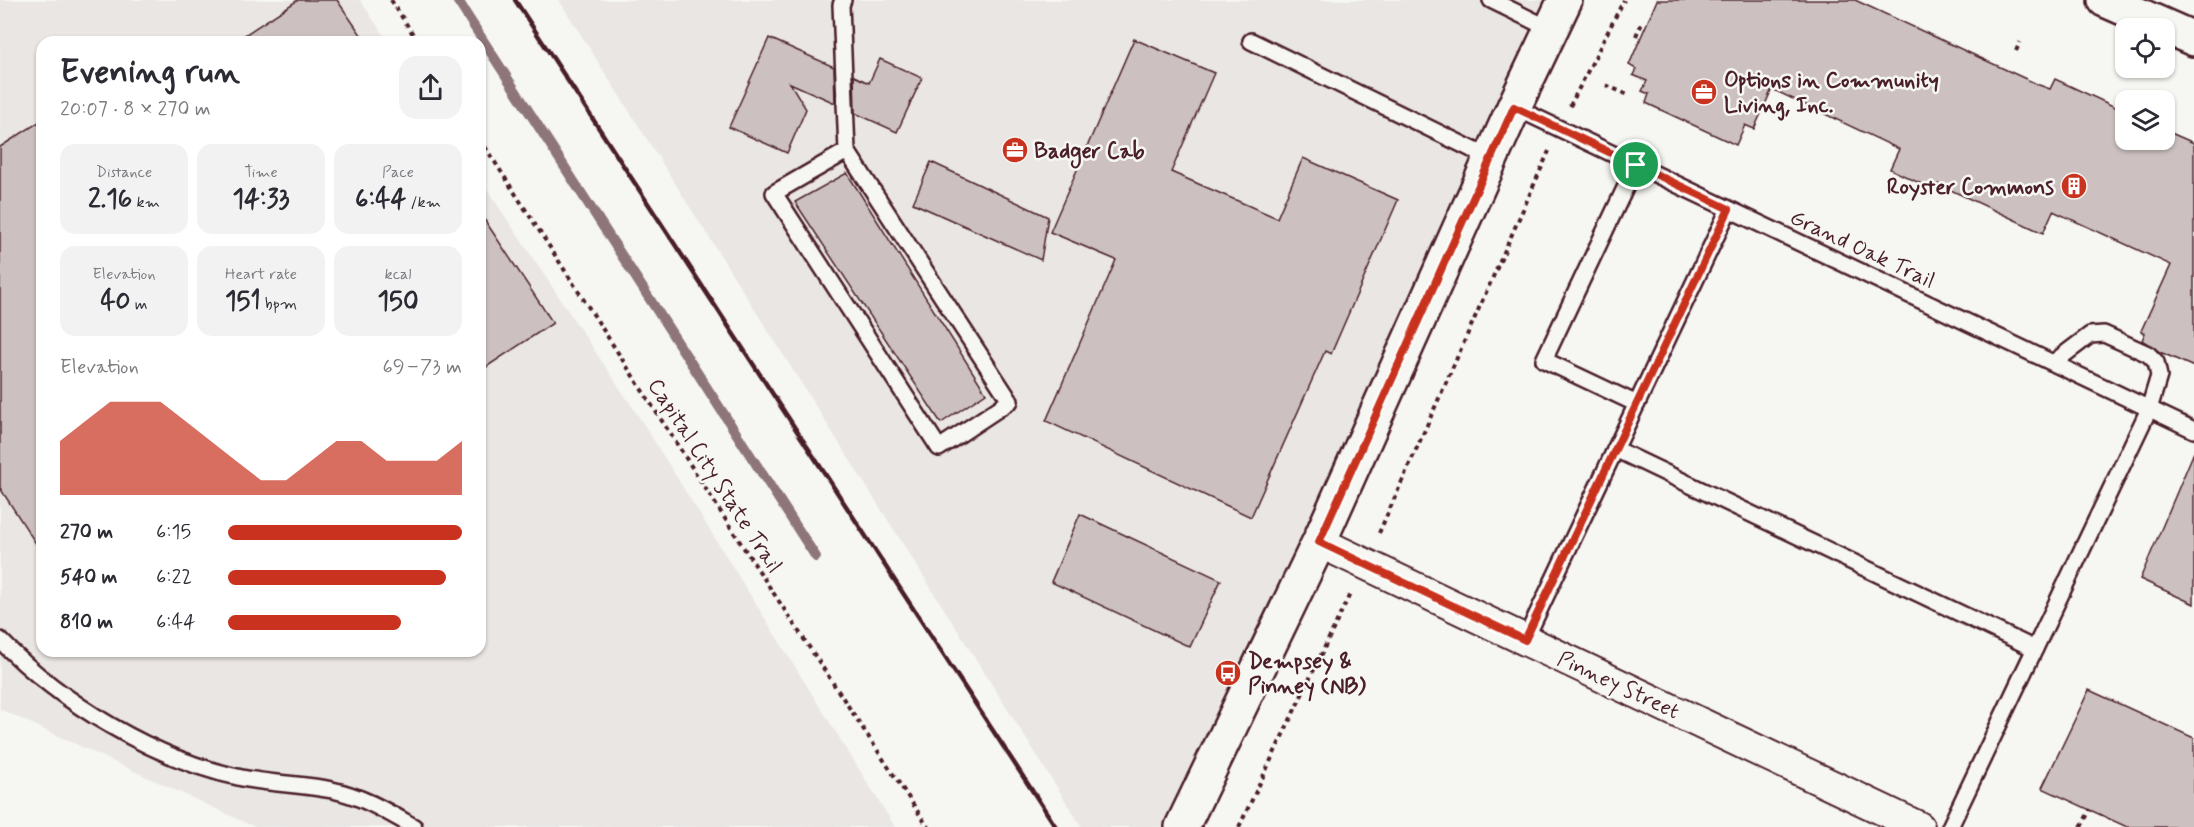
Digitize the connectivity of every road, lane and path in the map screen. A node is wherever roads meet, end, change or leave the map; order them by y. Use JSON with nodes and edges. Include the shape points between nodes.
{"nodes":[{"id":1,"x":391,"y":0,"type":"edge"},
{"id":2,"x":1491,"y":0,"type":"edge"},
{"id":3,"x":1564,"y":0,"type":"edge"},
{"id":4,"x":1624,"y":0,"type":"edge"},
{"id":5,"x":2105,"y":0,"type":"edge"},
{"id":6,"x":841,"y":2,"type":"edge"},
{"id":7,"x":1644,"y":28,"type":"dead end"},
{"id":8,"x":1550,"y":29,"type":"junction"},
{"id":9,"x":414,"y":36,"type":"edge"},
{"id":10,"x":1636,"y":36,"type":"dead end"},
{"id":11,"x":2194,"y":39,"type":"edge"},
{"id":12,"x":1251,"y":41,"type":"dead end"},
{"id":13,"x":2020,"y":42,"type":"dead end"},
{"id":14,"x":2016,"y":51,"type":"dead end"},
{"id":15,"x":1606,"y":85,"type":"dead end"},
{"id":16,"x":1630,"y":96,"type":"dead end"},
{"id":17,"x":1514,"y":107,"type":"junction"},
{"id":18,"x":1559,"y":128,"type":"junction"},
{"id":19,"x":486,"y":148,"type":"edge"},
{"id":20,"x":847,"y":151,"type":"junction"},
{"id":21,"x":1490,"y":158,"type":"junction"},
{"id":22,"x":1636,"y":165,"type":"junction"},
{"id":23,"x":1729,"y":209,"type":"junction"},
{"id":24,"x":2053,"y":363,"type":"junction"},
{"id":25,"x":1637,"y":404,"type":"junction"},
{"id":26,"x":2149,"y":409,"type":"junction"},
{"id":27,"x":2194,"y":430,"type":"edge"},
{"id":28,"x":1615,"y":448,"type":"junction"},
{"id":29,"x":1388,"y":513,"type":"dead end"},
{"id":30,"x":1319,"y":542,"type":"junction"},
{"id":31,"x":1335,"y":621,"type":"dead end"},
{"id":32,"x":0,"y":640,"type":"edge"},
{"id":33,"x":1525,"y":640,"type":"junction"},
{"id":34,"x":2035,"y":649,"type":"junction"},
{"id":35,"x":2090,"y":810,"type":"dead end"},
{"id":36,"x":414,"y":827,"type":"edge"},
{"id":37,"x":928,"y":827,"type":"edge"},
{"id":38,"x":1182,"y":827,"type":"edge"},
{"id":39,"x":1239,"y":827,"type":"edge"},
{"id":40,"x":1919,"y":827,"type":"edge"},
{"id":41,"x":1950,"y":827,"type":"edge"},
{"id":42,"x":2081,"y":827,"type":"edge"}],
"edges":[{"from":1,"to":9,"type":"path"},
{"from":2,"to":8,"type":"lane"},
{"from":3,"to":8,"type":"street"},
{"from":4,"to":18,"type":"path"},
{"from":5,"to":11,"type":"street"},
{"from":6,"to":20,"type":"lane"},
{"from":7,"to":10,"type":"path","via":[[1640,26]]},
{"from":8,"to":17,"type":"street"},
{"from":12,"to":21,"type":"lane"},
{"from":13,"to":14,"type":"path"},
{"from":15,"to":16,"type":"path"},
{"from":17,"to":18,"type":"lane","name":"Grand Oak Trail"},
{"from":17,"to":21,"type":"street"},
{"from":18,"to":22,"type":"lane","name":"Grand Oak Trail"},
{"from":18,"to":29,"type":"path"},
{"from":19,"to":37,"type":"path","name":"Capital City State Trail"},
{"from":20,"to":20,"type":"lane","via":[[774,193],[939,448],[1010,401]]},
{"from":21,"to":30,"type":"street"},
{"from":22,"to":23,"type":"lane","name":"Grand Oak Trail"},
{"from":22,"to":25,"type":"lane","via":[[1544,360]]},
{"from":23,"to":24,"type":"lane","name":"Grand Oak Trail"},
{"from":23,"to":25,"type":"lane"},
{"from":24,"to":26,"type":"lane","name":"Grand Oak Trail"},
{"from":24,"to":26,"type":"lane","via":[[2090,335],[2104,334],[2148,354],[2156,362],[2159,376]]},
{"from":25,"to":28,"type":"lane"},
{"from":26,"to":27,"type":"lane","name":"Grand Oak Trail"},
{"from":26,"to":34,"type":"lane"},
{"from":28,"to":33,"type":"lane"},
{"from":28,"to":34,"type":"lane"},
{"from":30,"to":33,"type":"street","name":"Pinney Street"},
{"from":30,"to":38,"type":"street"},
{"from":31,"to":39,"type":"path"},
{"from":32,"to":36,"type":"lane","via":[[74,702],[156,749],[243,778],[356,796]]},
{"from":33,"to":40,"type":"street","name":"Pinney Street"},
{"from":34,"to":41,"type":"lane"},
{"from":35,"to":42,"type":"path"}]}
